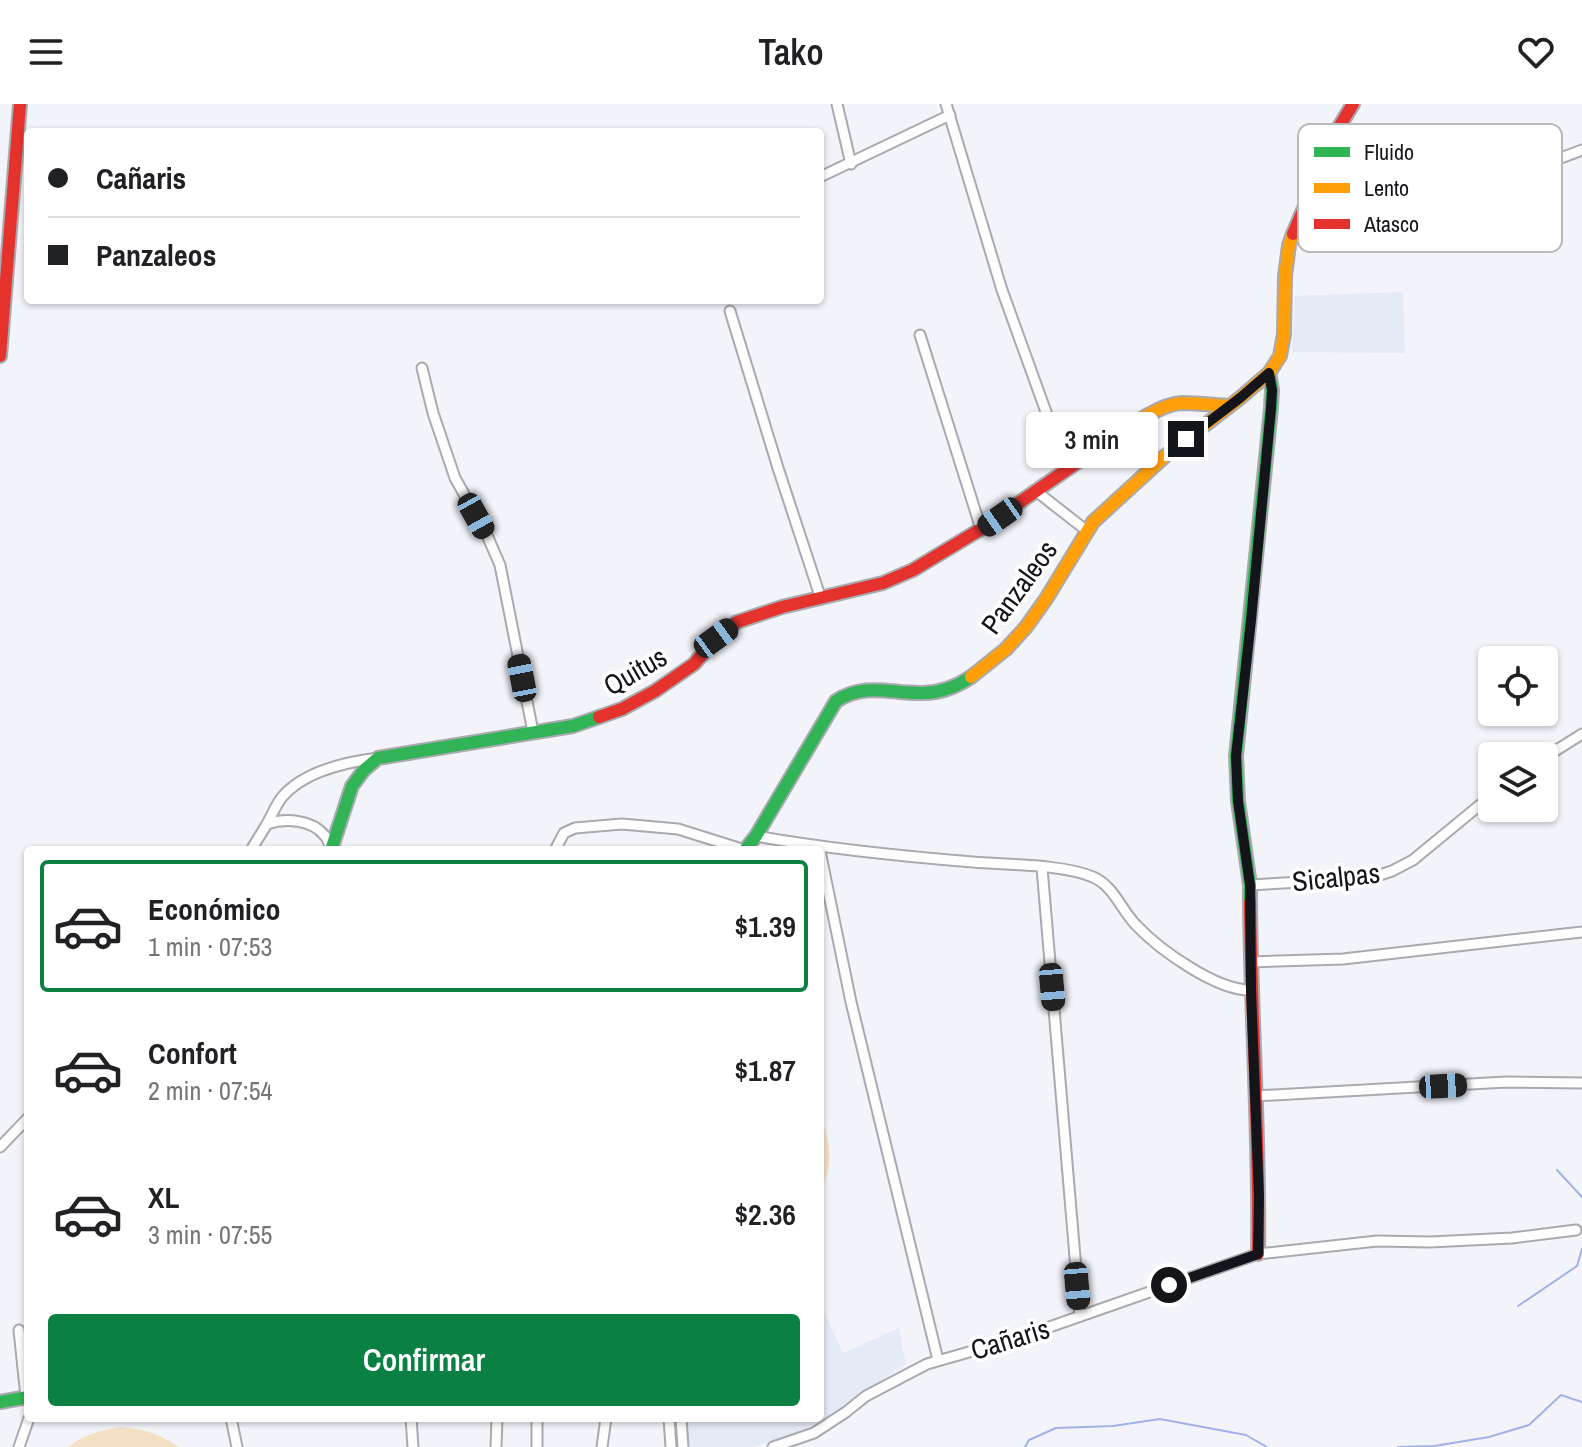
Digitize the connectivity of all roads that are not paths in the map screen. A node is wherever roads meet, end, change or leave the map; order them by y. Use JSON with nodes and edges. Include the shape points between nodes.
{"nodes":[{"id":1,"x":20,"y":104,"type":"edge"},
{"id":2,"x":837,"y":104,"type":"edge"},
{"id":3,"x":946,"y":104,"type":"edge"},
{"id":4,"x":1353,"y":104,"type":"edge"},
{"id":5,"x":950,"y":115,"type":"junction"},
{"id":6,"x":1341,"y":124,"type":"edge"},
{"id":7,"x":1582,"y":150,"type":"edge"},
{"id":8,"x":1562,"y":158,"type":"edge"},
{"id":9,"x":851,"y":164,"type":"junction"},
{"id":10,"x":824,"y":175,"type":"edge"},
{"id":11,"x":1298,"y":221,"type":"edge"},
{"id":12,"x":730,"y":311,"type":"dead end"},
{"id":13,"x":920,"y":335,"type":"dead end"},
{"id":14,"x":0,"y":356,"type":"edge"},
{"id":15,"x":422,"y":368,"type":"dead end"},
{"id":16,"x":1269,"y":373,"type":"junction"},
{"id":17,"x":1228,"y":406,"type":"junction"},
{"id":18,"x":1067,"y":470,"type":"junction"},
{"id":19,"x":1036,"y":491,"type":"junction"},
{"id":20,"x":981,"y":529,"type":"junction"},
{"id":21,"x":1087,"y":531,"type":"junction"},
{"id":22,"x":821,"y":599,"type":"junction"},
{"id":23,"x":533,"y":732,"type":"junction"},
{"id":24,"x":1582,"y":734,"type":"edge"},
{"id":25,"x":1558,"y":749,"type":"edge"},
{"id":26,"x":378,"y":758,"type":"junction"},
{"id":27,"x":1478,"y":807,"type":"edge"},
{"id":28,"x":267,"y":824,"type":"junction"},
{"id":29,"x":756,"y":836,"type":"junction"},
{"id":30,"x":253,"y":846,"type":"edge"},
{"id":31,"x":330,"y":846,"type":"edge"},
{"id":32,"x":332,"y":846,"type":"edge"},
{"id":33,"x":557,"y":846,"type":"edge"},
{"id":34,"x":732,"y":846,"type":"edge"},
{"id":35,"x":748,"y":846,"type":"edge"},
{"id":36,"x":805,"y":846,"type":"edge"},
{"id":37,"x":824,"y":849,"type":"edge"},
{"id":38,"x":1042,"y":868,"type":"junction"},
{"id":39,"x":824,"y":869,"type":"edge"},
{"id":40,"x":1250,"y":885,"type":"junction"},
{"id":41,"x":1582,"y":932,"type":"edge"},
{"id":42,"x":1250,"y":962,"type":"junction"},
{"id":43,"x":1251,"y":990,"type":"junction"},
{"id":44,"x":1582,"y":1083,"type":"edge"},
{"id":45,"x":1255,"y":1096,"type":"junction"},
{"id":46,"x":24,"y":1122,"type":"edge"},
{"id":47,"x":0,"y":1147,"type":"edge"},
{"id":48,"x":1576,"y":1230,"type":"dead end"},
{"id":49,"x":1258,"y":1254,"type":"junction"},
{"id":50,"x":1080,"y":1316,"type":"junction"},
{"id":51,"x":19,"y":1330,"type":"dead end"},
{"id":52,"x":938,"y":1360,"type":"junction"},
{"id":53,"x":24,"y":1372,"type":"edge"},
{"id":54,"x":24,"y":1398,"type":"edge"},
{"id":55,"x":0,"y":1402,"type":"edge"},
{"id":56,"x":28,"y":1422,"type":"edge"},
{"id":57,"x":232,"y":1422,"type":"edge"},
{"id":58,"x":411,"y":1422,"type":"edge"},
{"id":59,"x":497,"y":1422,"type":"edge"},
{"id":60,"x":537,"y":1422,"type":"edge"},
{"id":61,"x":605,"y":1422,"type":"edge"},
{"id":62,"x":669,"y":1422,"type":"edge"},
{"id":63,"x":681,"y":1422,"type":"edge"},
{"id":64,"x":19,"y":1447,"type":"edge"},
{"id":65,"x":237,"y":1447,"type":"edge"},
{"id":66,"x":413,"y":1447,"type":"edge"},
{"id":67,"x":496,"y":1447,"type":"edge"},
{"id":68,"x":537,"y":1447,"type":"edge"},
{"id":69,"x":602,"y":1447,"type":"edge"},
{"id":70,"x":671,"y":1447,"type":"edge"},
{"id":71,"x":683,"y":1447,"type":"edge"},
{"id":72,"x":773,"y":1447,"type":"edge"}],
"edges":[{"from":1,"to":14,"type":"street"},
{"from":2,"to":9,"type":"street"},
{"from":3,"to":5,"type":"street"},
{"from":4,"to":6,"type":"street"},
{"from":5,"to":9,"type":"street"},
{"from":5,"to":18,"type":"street","via":[[1002,290]]},
{"from":7,"to":8,"type":"street"},
{"from":9,"to":10,"type":"street"},
{"from":11,"to":16,"type":"street","via":[[1285,276],[1283,344]]},
{"from":12,"to":22,"type":"street"},
{"from":13,"to":20,"type":"street"},
{"from":15,"to":23,"type":"street","via":[[455,478],[500,565]]},
{"from":16,"to":17,"type":"street","name":"Panzaleos"},
{"from":16,"to":40,"type":"street","via":[[1271,408],[1236,756]]},
{"from":17,"to":18,"type":"street","name":"Quitus","via":[[1179,403],[1163,408]]},
{"from":17,"to":21,"type":"street","name":"Panzaleos","via":[[1165,456]]},
{"from":18,"to":19,"type":"street","name":"Quitus"},
{"from":19,"to":20,"type":"street","name":"Quitus"},
{"from":19,"to":21,"type":"street"},
{"from":20,"to":22,"type":"street","name":"Quitus","via":[[913,570]]},
{"from":21,"to":29,"type":"street","name":"Panzaleos","via":[[1040,608],[977,674],[936,693],[856,691],[836,701]]},
{"from":22,"to":23,"type":"street","name":"Quitus","via":[[737,622],[694,664],[622,709],[573,726]]},
{"from":23,"to":26,"type":"street","name":"Quitus"},
{"from":24,"to":25,"type":"street"},
{"from":26,"to":28,"type":"street","via":[[300,781],[281,798]]},
{"from":26,"to":32,"type":"street","via":[[352,786]]},
{"from":27,"to":40,"type":"street","name":"Sicalpas","via":[[1392,871],[1371,878]]},
{"from":28,"to":30,"type":"street"},
{"from":28,"to":31,"type":"street","via":[[291,820],[312,826]]},
{"from":29,"to":35,"type":"street","name":"Panzaleos"},
{"from":29,"to":36,"type":"street"},
{"from":33,"to":34,"type":"street","via":[[564,833],[575,828],[622,824],[678,829]]},
{"from":37,"to":38,"type":"street"},
{"from":38,"to":43,"type":"street","via":[[1097,879],[1169,954],[1216,981]]},
{"from":38,"to":50,"type":"street"},
{"from":39,"to":52,"type":"street"},
{"from":40,"to":42,"type":"street"},
{"from":41,"to":42,"type":"street","via":[[1343,959]]},
{"from":42,"to":43,"type":"street"},
{"from":43,"to":45,"type":"street"},
{"from":44,"to":45,"type":"street","via":[[1506,1082]]},
{"from":45,"to":49,"type":"street"},
{"from":46,"to":47,"type":"street"},
{"from":48,"to":49,"type":"street","name":"Cañaris","via":[[1499,1239],[1377,1241]]},
{"from":49,"to":50,"type":"street","name":"Cañaris"},
{"from":50,"to":52,"type":"street","name":"Cañaris"},
{"from":51,"to":53,"type":"street"},
{"from":52,"to":72,"type":"street","name":"Cañaris","via":[[879,1388],[814,1433]]},
{"from":54,"to":55,"type":"street"},
{"from":56,"to":64,"type":"street"},
{"from":57,"to":65,"type":"street"},
{"from":58,"to":66,"type":"street"},
{"from":59,"to":67,"type":"street"},
{"from":60,"to":68,"type":"street"},
{"from":61,"to":69,"type":"street"},
{"from":62,"to":70,"type":"street"},
{"from":63,"to":71,"type":"street"}]}
